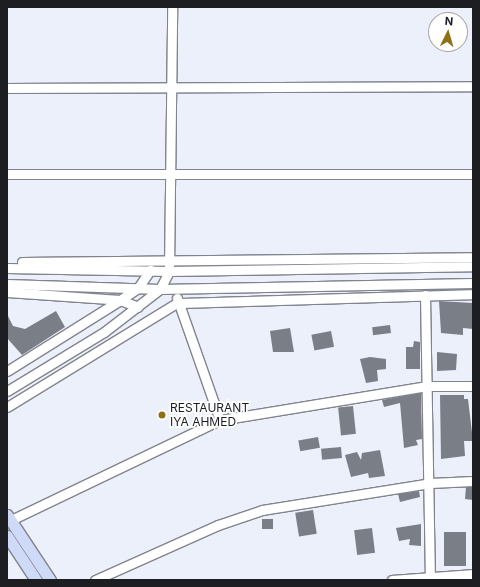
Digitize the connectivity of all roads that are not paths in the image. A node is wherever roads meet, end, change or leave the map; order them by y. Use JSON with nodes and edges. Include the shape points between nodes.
{"nodes":[{"id":1,"x":172,"y":7,"type":"edge"},
{"id":2,"x":473,"y":86,"type":"edge"},
{"id":3,"x":7,"y":88,"type":"edge"},
{"id":4,"x":173,"y":89,"type":"junction"},
{"id":5,"x":7,"y":174,"type":"edge"},
{"id":6,"x":473,"y":174,"type":"edge"},
{"id":7,"x":167,"y":175,"type":"junction"},
{"id":8,"x":473,"y":257,"type":"edge"},
{"id":9,"x":169,"y":260,"type":"junction"},
{"id":10,"x":7,"y":262,"type":"edge"},
{"id":11,"x":473,"y":266,"type":"edge"},
{"id":12,"x":7,"y":268,"type":"edge"},
{"id":13,"x":150,"y":270,"type":"junction"},
{"id":14,"x":169,"y":271,"type":"junction"},
{"id":15,"x":473,"y":283,"type":"edge"},
{"id":16,"x":7,"y":284,"type":"edge"},
{"id":17,"x":138,"y":288,"type":"junction"},
{"id":18,"x":160,"y":289,"type":"junction"},
{"id":19,"x":177,"y":289,"type":"junction"},
{"id":20,"x":7,"y":292,"type":"edge"},
{"id":21,"x":473,"y":294,"type":"edge"},
{"id":22,"x":425,"y":295,"type":"junction"},
{"id":23,"x":120,"y":300,"type":"junction"},
{"id":24,"x":177,"y":303,"type":"junction"},
{"id":25,"x":138,"y":307,"type":"junction"},
{"id":26,"x":7,"y":371,"type":"edge"},
{"id":27,"x":427,"y":386,"type":"junction"},
{"id":28,"x":473,"y":386,"type":"edge"},
{"id":29,"x":7,"y":391,"type":"edge"},
{"id":30,"x":7,"y":407,"type":"edge"},
{"id":31,"x":220,"y":420,"type":"junction"},
{"id":32,"x":473,"y":481,"type":"edge"},
{"id":33,"x":430,"y":483,"type":"junction"},
{"id":34,"x":9,"y":517,"type":"edge"},
{"id":35,"x":7,"y":536,"type":"edge"},
{"id":36,"x":473,"y":574,"type":"edge"},
{"id":37,"x":430,"y":578,"type":"edge"},
{"id":38,"x":36,"y":580,"type":"edge"},
{"id":39,"x":50,"y":580,"type":"edge"},
{"id":40,"x":95,"y":580,"type":"edge"},
{"id":41,"x":392,"y":580,"type":"edge"}],
"edges":[{"from":1,"to":4,"type":"street"},
{"from":2,"to":4,"type":"street"},
{"from":3,"to":4,"type":"street"},
{"from":4,"to":7,"type":"street"},
{"from":5,"to":7,"type":"street"},
{"from":6,"to":7,"type":"street"},
{"from":7,"to":9,"type":"street"},
{"from":8,"to":9,"type":"street"},
{"from":9,"to":10,"type":"street"},
{"from":9,"to":14,"type":"street"},
{"from":11,"to":14,"type":"street"},
{"from":12,"to":13,"type":"street"},
{"from":13,"to":14,"type":"street"},
{"from":13,"to":17,"type":"street"},
{"from":14,"to":18,"type":"street"},
{"from":15,"to":19,"type":"street"},
{"from":16,"to":17,"type":"street"},
{"from":17,"to":18,"type":"street"},
{"from":17,"to":23,"type":"street"},
{"from":18,"to":19,"type":"street"},
{"from":18,"to":25,"type":"street"},
{"from":19,"to":24,"type":"street"},
{"from":20,"to":23,"type":"street"},
{"from":21,"to":22,"type":"street"},
{"from":22,"to":24,"type":"street"},
{"from":22,"to":27,"type":"street"},
{"from":23,"to":25,"type":"street"},
{"from":23,"to":26,"type":"street"},
{"from":24,"to":30,"type":"street"},
{"from":24,"to":31,"type":"street"},
{"from":25,"to":29,"type":"street","via":[[104,332]]},
{"from":27,"to":28,"type":"street"},
{"from":27,"to":31,"type":"street"},
{"from":27,"to":33,"type":"street"},
{"from":31,"to":34,"type":"street"},
{"from":32,"to":33,"type":"street"},
{"from":33,"to":37,"type":"street"},
{"from":33,"to":40,"type":"street","via":[[286,504],[239,516]]},
{"from":34,"to":39,"type":"main road"},
{"from":35,"to":38,"type":"main road"},
{"from":36,"to":37,"type":"street"},
{"from":37,"to":41,"type":"street"}]}
